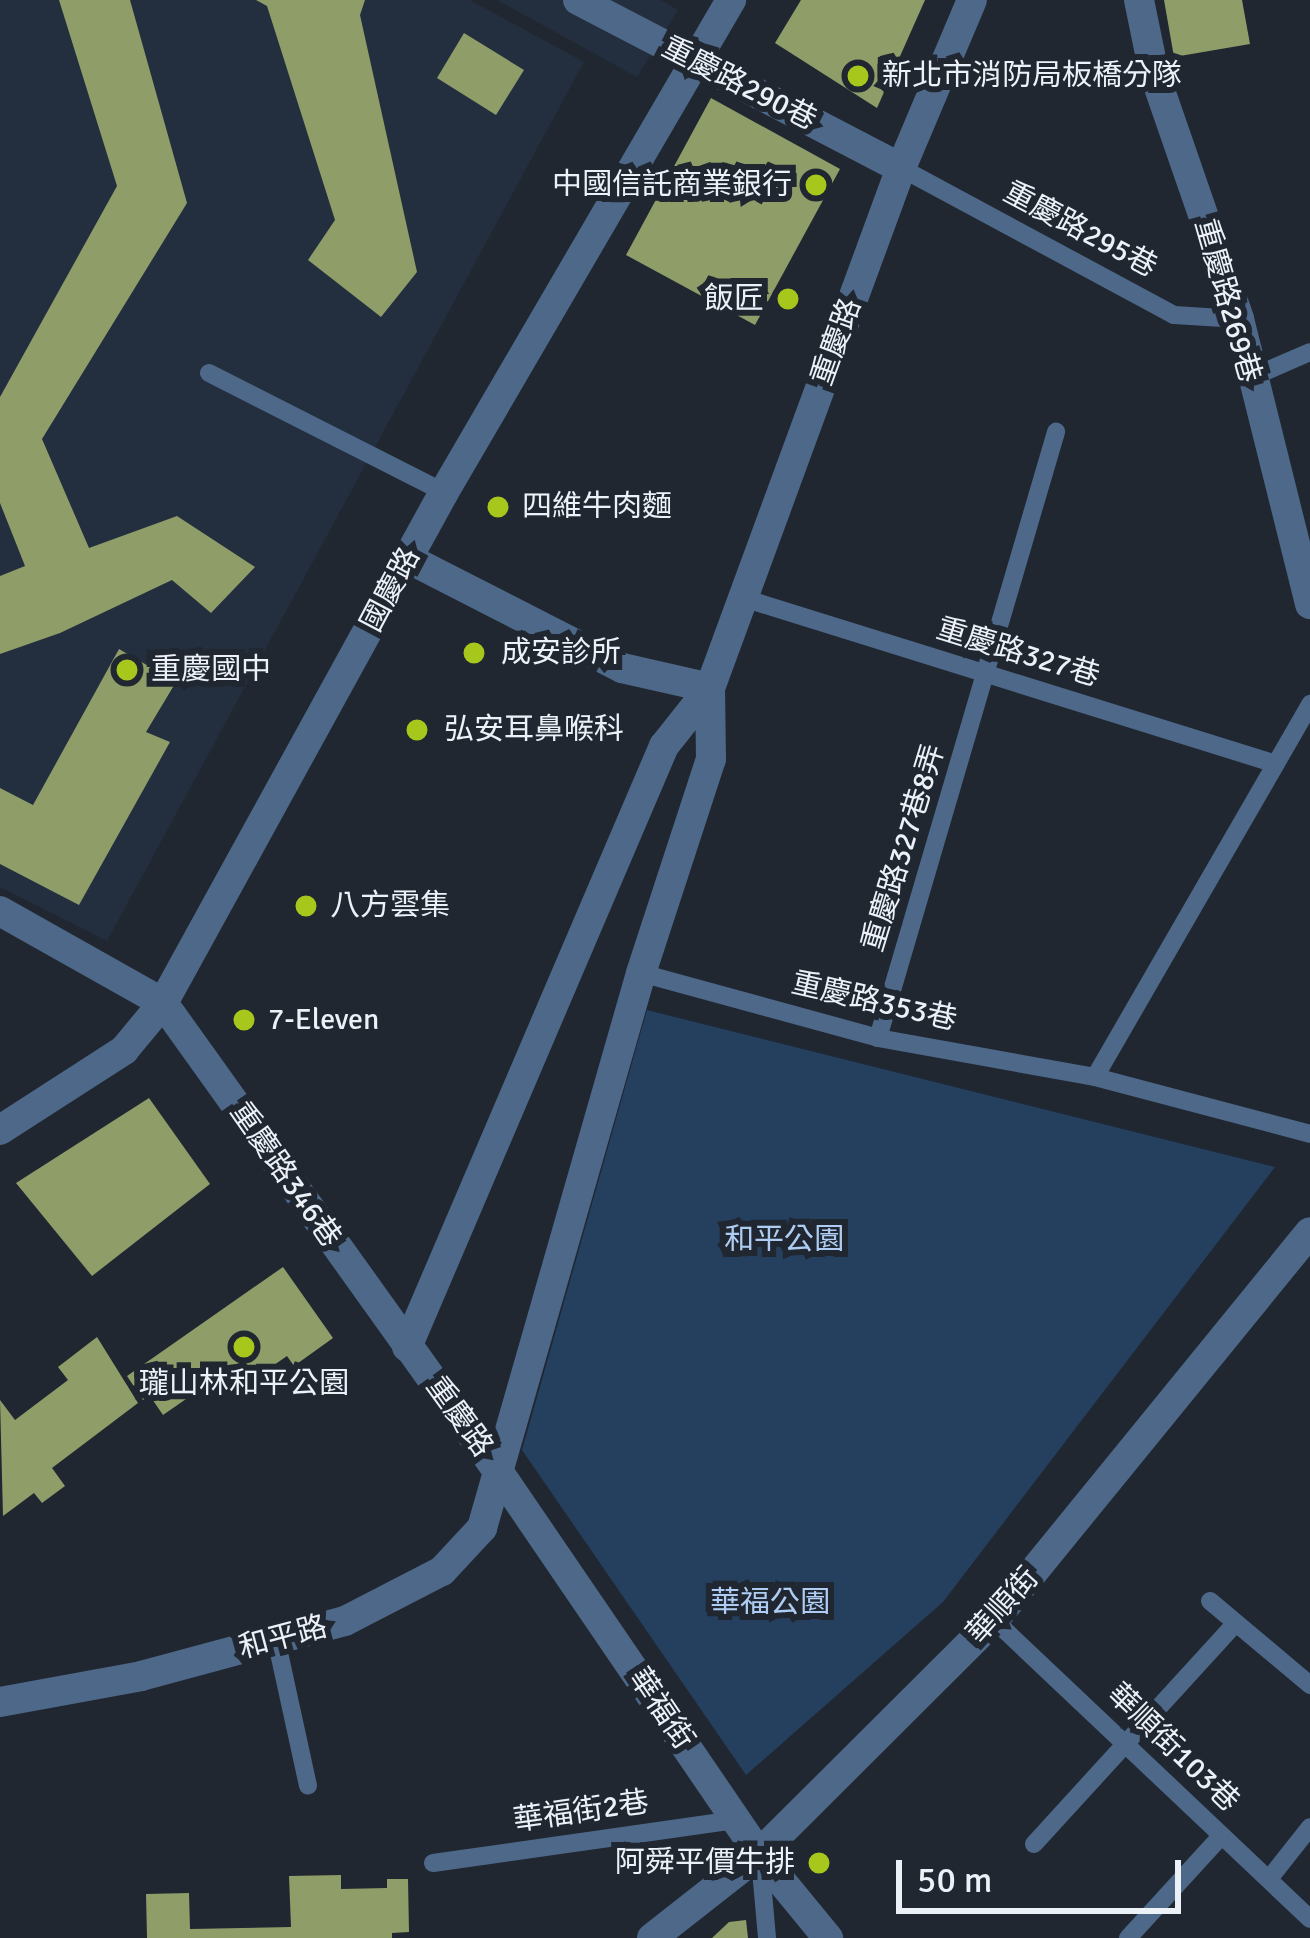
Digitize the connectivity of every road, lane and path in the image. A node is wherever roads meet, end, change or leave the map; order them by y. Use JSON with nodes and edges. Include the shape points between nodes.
{"nodes":[{"id":1,"x":578,"y":0,"type":"edge"},
{"id":2,"x":730,"y":0,"type":"edge"},
{"id":3,"x":972,"y":0,"type":"edge"},
{"id":4,"x":1139,"y":0,"type":"edge"},
{"id":5,"x":694,"y":62,"type":"junction"},
{"id":6,"x":901,"y":168,"type":"junction"},
{"id":7,"x":1239,"y":319,"type":"junction"},
{"id":8,"x":1310,"y":352,"type":"edge"},
{"id":9,"x":209,"y":373,"type":"dead end"},
{"id":10,"x":1250,"y":378,"type":"junction"},
{"id":11,"x":1056,"y":432,"type":"dead end"},
{"id":12,"x":444,"y":492,"type":"junction"},
{"id":13,"x":409,"y":559,"type":"junction"},
{"id":14,"x":743,"y":598,"type":"junction"},
{"id":15,"x":1310,"y":604,"type":"edge"},
{"id":16,"x":988,"y":675,"type":"junction"},
{"id":17,"x":710,"y":688,"type":"junction"},
{"id":18,"x":1310,"y":704,"type":"edge"},
{"id":19,"x":1276,"y":764,"type":"junction"},
{"id":20,"x":0,"y":911,"type":"edge"},
{"id":21,"x":641,"y":973,"type":"junction"},
{"id":22,"x":163,"y":1003,"type":"junction"},
{"id":23,"x":878,"y":1038,"type":"junction"},
{"id":24,"x":1095,"y":1076,"type":"junction"},
{"id":25,"x":0,"y":1130,"type":"edge"},
{"id":26,"x":1310,"y":1134,"type":"edge"},
{"id":27,"x":1310,"y":1232,"type":"edge"},
{"id":28,"x":407,"y":1347,"type":"junction"},
{"id":29,"x":500,"y":1474,"type":"junction"},
{"id":30,"x":1210,"y":1601,"type":"dead end"},
{"id":31,"x":994,"y":1620,"type":"junction"},
{"id":32,"x":1236,"y":1623,"type":"junction"},
{"id":33,"x":276,"y":1639,"type":"junction"},
{"id":34,"x":1310,"y":1685,"type":"edge"},
{"id":35,"x":0,"y":1702,"type":"edge"},
{"id":36,"x":1125,"y":1743,"type":"junction"},
{"id":37,"x":308,"y":1786,"type":"dead end"},
{"id":38,"x":736,"y":1820,"type":"junction"},
{"id":39,"x":1310,"y":1827,"type":"edge"},
{"id":40,"x":1221,"y":1836,"type":"junction"},
{"id":41,"x":1034,"y":1844,"type":"dead end"},
{"id":42,"x":760,"y":1854,"type":"junction"},
{"id":43,"x":433,"y":1863,"type":"dead end"},
{"id":44,"x":1269,"y":1879,"type":"junction"},
{"id":45,"x":1310,"y":1922,"type":"edge"},
{"id":46,"x":652,"y":1938,"type":"edge"},
{"id":47,"x":767,"y":1938,"type":"edge"},
{"id":48,"x":828,"y":1938,"type":"edge"},
{"id":49,"x":1128,"y":1938,"type":"edge"},
{"id":50,"x":1300,"y":1938,"type":"edge"}],
"edges":[{"from":1,"to":5,"type":"street","name":"重慶路290巷"},
{"from":2,"to":5,"type":"street","name":"國慶路"},
{"from":3,"to":6,"type":"street","name":"重慶路"},
{"from":4,"to":7,"type":"street","name":"重慶路269巷","via":[[1154,73]]},
{"from":5,"to":6,"type":"street","name":"重慶路290巷"},
{"from":5,"to":12,"type":"street","name":"國慶路"},
{"from":6,"to":7,"type":"lane","name":"重慶路295巷","via":[[1174,315]]},
{"from":6,"to":14,"type":"street","name":"重慶路"},
{"from":7,"to":10,"type":"street","name":"重慶路269巷"},
{"from":8,"to":10,"type":"lane"},
{"from":9,"to":12,"type":"lane"},
{"from":10,"to":15,"type":"street","name":"重慶路269巷"},
{"from":11,"to":16,"type":"lane","name":"重慶路327巷8弄"},
{"from":12,"to":13,"type":"street","name":"國慶路"},
{"from":13,"to":17,"type":"street","via":[[622,668]]},
{"from":13,"to":22,"type":"street","name":"國慶路"},
{"from":14,"to":16,"type":"lane","name":"重慶路327巷"},
{"from":14,"to":17,"type":"street","name":"重慶路"},
{"from":16,"to":19,"type":"lane","name":"重慶路327巷"},
{"from":16,"to":23,"type":"lane","name":"重慶路327巷8弄"},
{"from":17,"to":21,"type":"street","name":"重慶路","via":[[711,759]]},
{"from":17,"to":28,"type":"street","name":"重慶路","via":[[664,746]]},
{"from":18,"to":19,"type":"lane"},
{"from":19,"to":24,"type":"lane"},
{"from":20,"to":22,"type":"street"},
{"from":21,"to":23,"type":"lane","name":"重慶路353巷"},
{"from":21,"to":29,"type":"street","name":"重慶路"},
{"from":22,"to":25,"type":"street","name":"國慶路","via":[[124,1050]]},
{"from":22,"to":28,"type":"street","name":"重慶路346巷"},
{"from":23,"to":24,"type":"lane","name":"重慶路353巷"},
{"from":24,"to":26,"type":"lane","name":"重慶路353巷"},
{"from":27,"to":31,"type":"street","name":"華順街"},
{"from":28,"to":29,"type":"street","name":"重慶路"},
{"from":29,"to":33,"type":"street","name":"和平路","via":[[482,1528],[442,1571],[345,1621]]},
{"from":29,"to":38,"type":"street","name":"華福街"},
{"from":30,"to":32,"type":"lane"},
{"from":31,"to":36,"type":"lane","name":"華順街103巷"},
{"from":31,"to":42,"type":"street","name":"華順街"},
{"from":32,"to":34,"type":"lane"},
{"from":32,"to":36,"type":"lane"},
{"from":33,"to":35,"type":"street","name":"和平路","via":[[141,1676]]},
{"from":33,"to":37,"type":"lane"},
{"from":36,"to":40,"type":"lane","name":"華順街103巷"},
{"from":36,"to":41,"type":"lane"},
{"from":38,"to":42,"type":"street","name":"華福街"},
{"from":38,"to":43,"type":"lane","name":"華福街2巷"},
{"from":39,"to":44,"type":"lane"},
{"from":40,"to":44,"type":"lane","name":"華順街103巷"},
{"from":40,"to":49,"type":"lane"},
{"from":42,"to":46,"type":"street","name":"華順街"},
{"from":42,"to":47,"type":"lane"},
{"from":42,"to":48,"type":"street","name":"華福街"},
{"from":44,"to":45,"type":"lane","name":"華順街103巷"},
{"from":45,"to":50,"type":"lane"}]}
